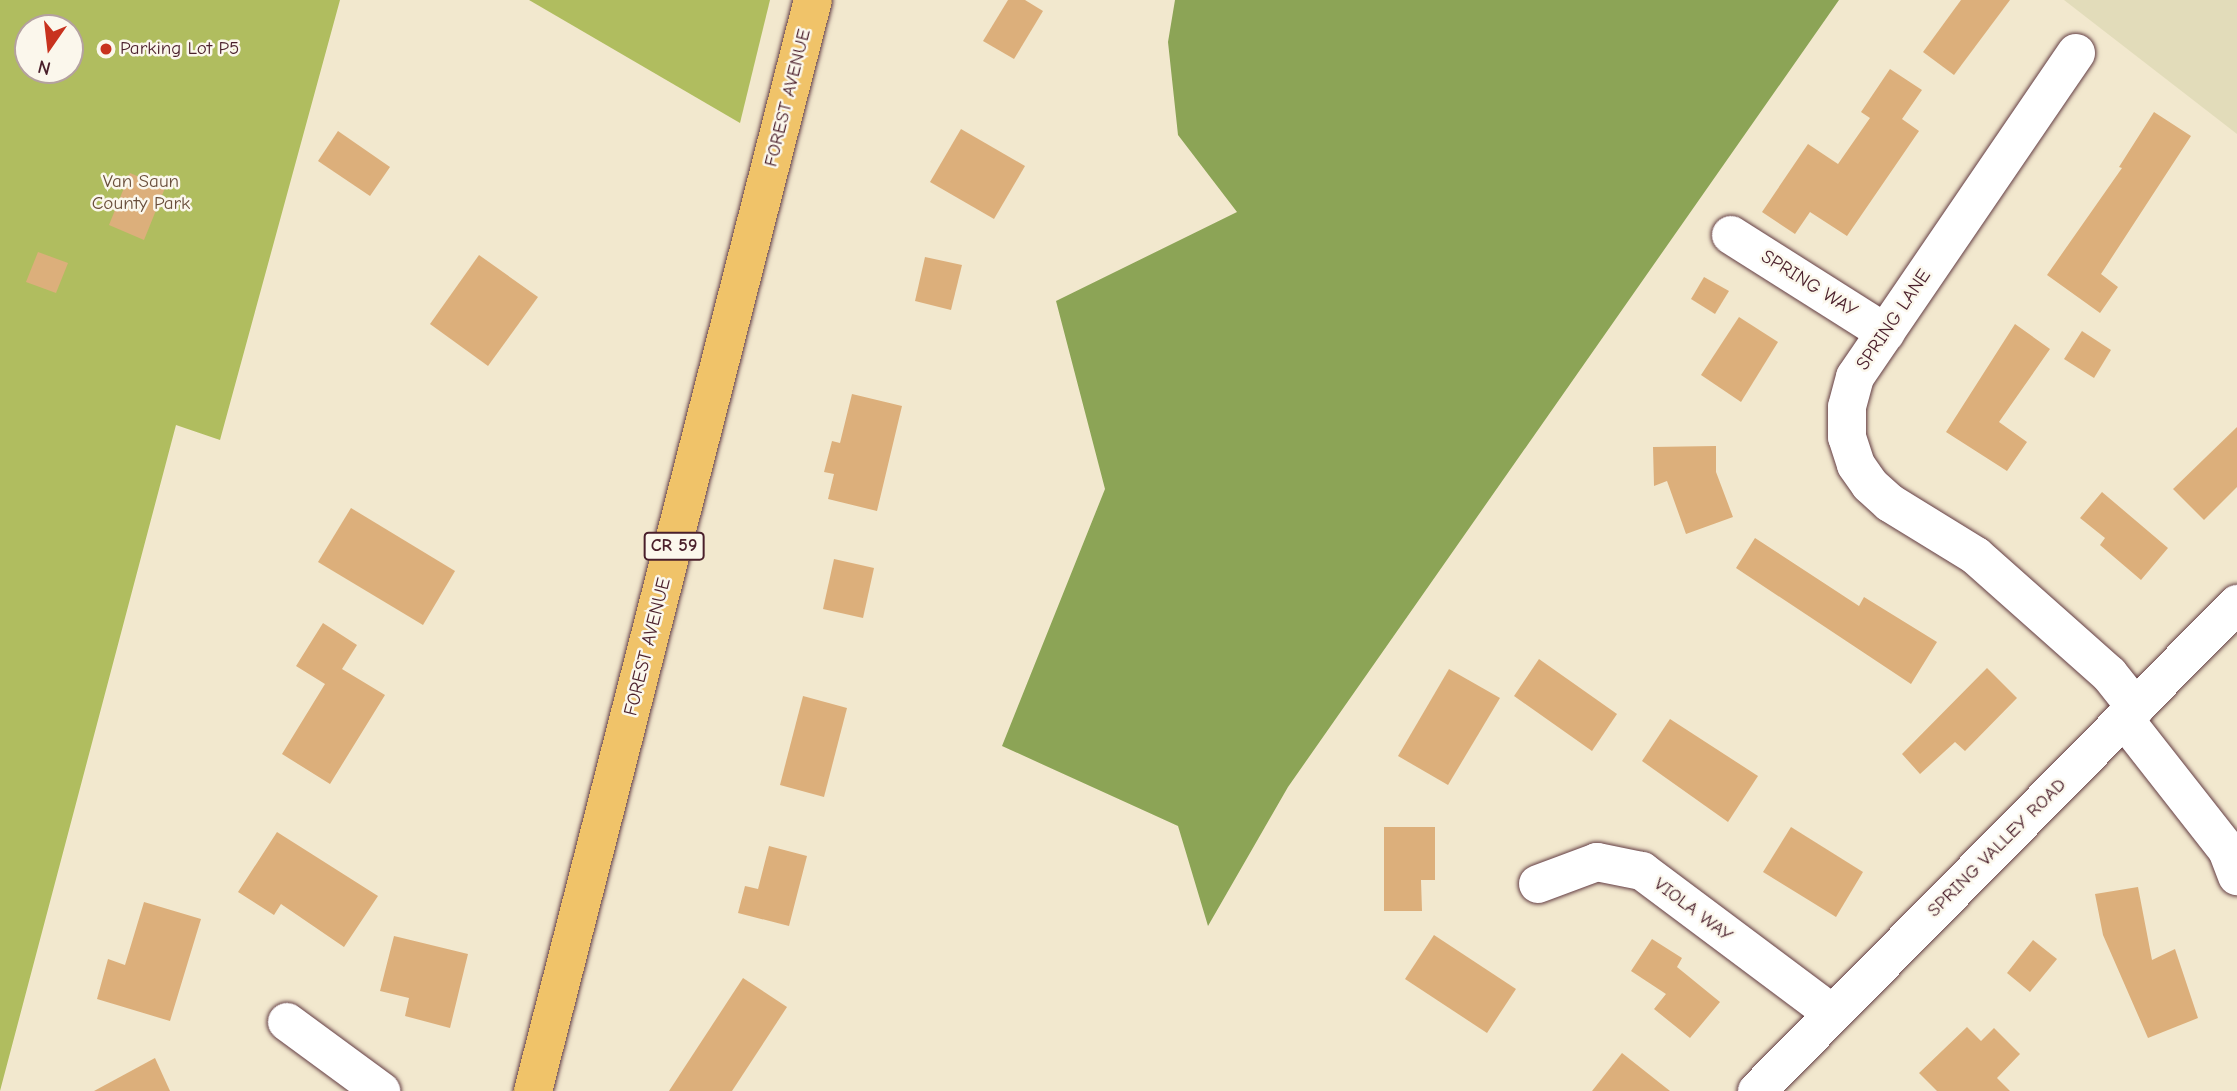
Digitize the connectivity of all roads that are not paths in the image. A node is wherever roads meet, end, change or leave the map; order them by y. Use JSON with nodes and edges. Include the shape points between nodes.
{"nodes":[{"id":1,"x":813,"y":0,"type":"edge"},
{"id":2,"x":2076,"y":53,"type":"dead end"},
{"id":3,"x":1731,"y":235,"type":"dead end"},
{"id":4,"x":1886,"y":333,"type":"junction"},
{"id":5,"x":2237,"y":604,"type":"edge"},
{"id":6,"x":2130,"y":714,"type":"junction"},
{"id":7,"x":2237,"y":876,"type":"edge"},
{"id":8,"x":1538,"y":884,"type":"dead end"},
{"id":9,"x":1832,"y":1013,"type":"junction"},
{"id":10,"x":287,"y":1022,"type":"dead end"},
{"id":11,"x":381,"y":1091,"type":"edge"},
{"id":12,"x":533,"y":1091,"type":"edge"},
{"id":13,"x":1757,"y":1091,"type":"edge"}],
"edges":[{"from":1,"to":12,"type":"main road","name":"FOREST AVENUE","number":"CR 59"},
{"from":2,"to":4,"type":"street","name":"SPRING LANE"},
{"from":3,"to":4,"type":"street","name":"SPRING WAY"},
{"from":4,"to":6,"type":"street","name":"SPRING LANE","via":[[1855,377],[1847,407],[1847,437],[1856,465],[1889,503],[1976,556],[2061,628],[2109,674]]},
{"from":5,"to":6,"type":"street","name":"SPRING VALLEY ROAD"},
{"from":6,"to":7,"type":"street","name":"SPRING LANE","via":[[2227,850]]},
{"from":6,"to":9,"type":"street","name":"SPRING VALLEY ROAD"},
{"from":8,"to":9,"type":"street","name":"VIOLA WAY","via":[[1597,862],[1642,871]]},
{"from":9,"to":13,"type":"street","name":"SPRING VALLEY ROAD"},
{"from":10,"to":11,"type":"street"}]}
